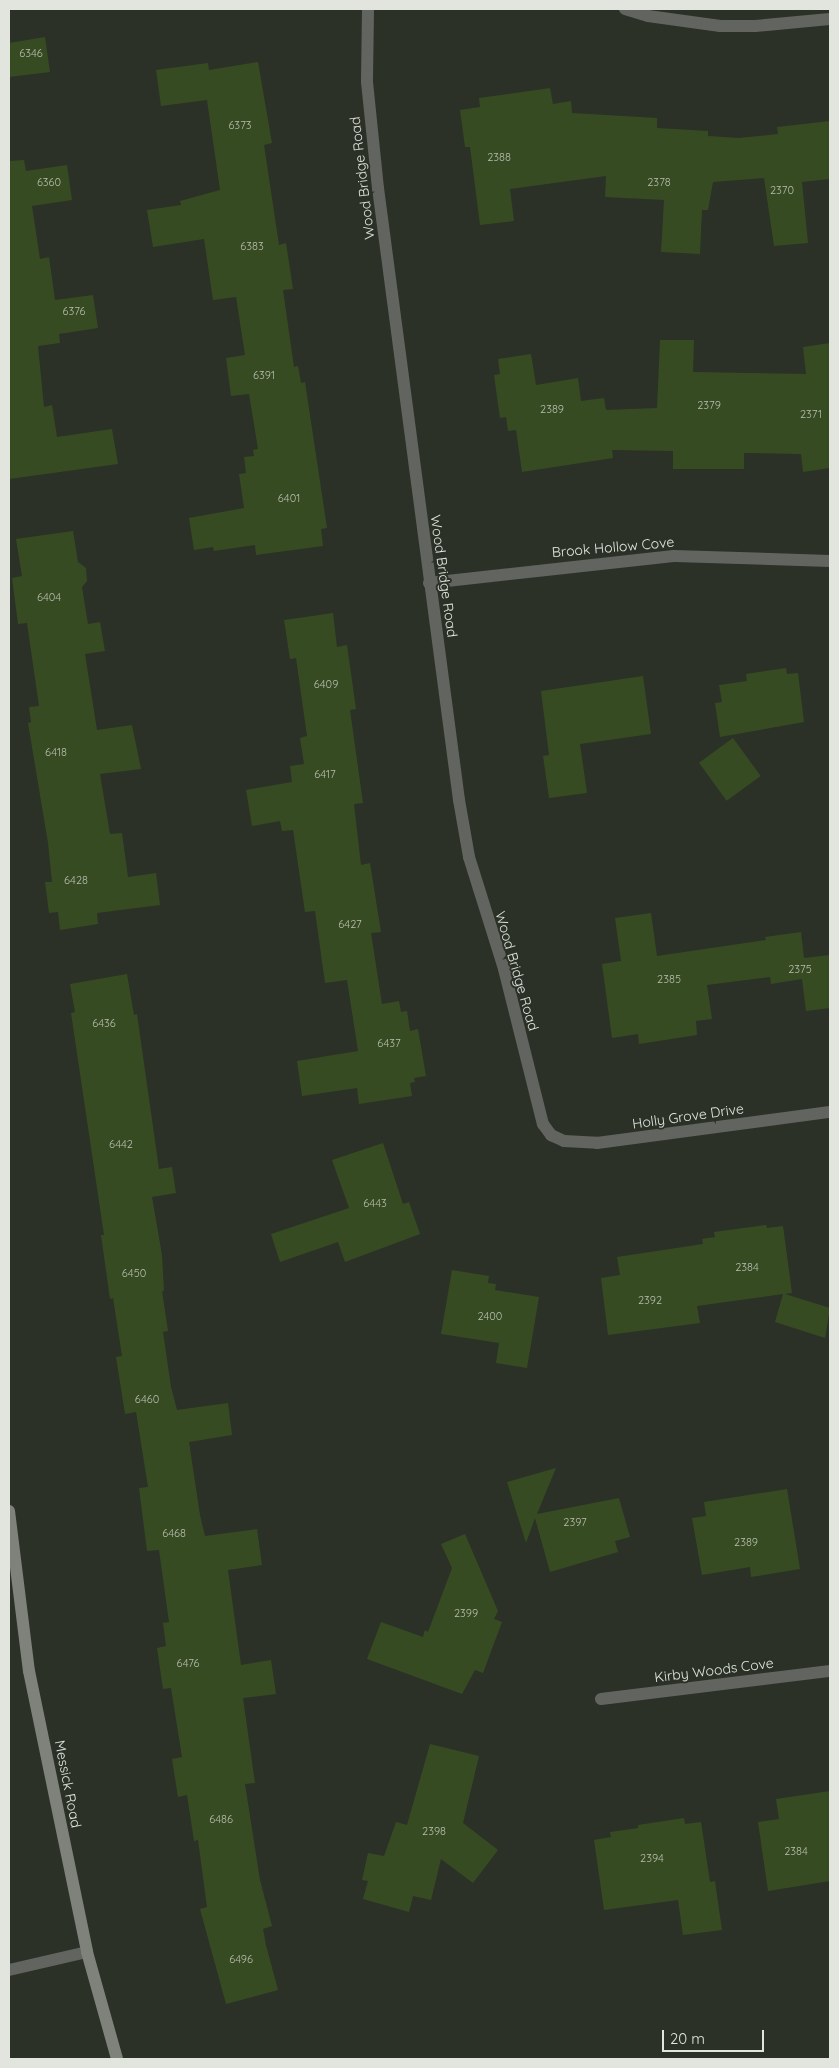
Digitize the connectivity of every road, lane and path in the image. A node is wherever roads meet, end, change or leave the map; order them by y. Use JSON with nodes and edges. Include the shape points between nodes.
{"nodes":[{"id":1,"x":368,"y":9,"type":"edge"},
{"id":2,"x":625,"y":9,"type":"edge"},
{"id":3,"x":830,"y":19,"type":"edge"},
{"id":4,"x":830,"y":561,"type":"edge"},
{"id":5,"x":429,"y":583,"type":"junction"},
{"id":6,"x":830,"y":1112,"type":"edge"},
{"id":7,"x":551,"y":1135,"type":"joint"},
{"id":8,"x":9,"y":1511,"type":"edge"},
{"id":9,"x":830,"y":1671,"type":"edge"},
{"id":10,"x":602,"y":1699,"type":"dead end"},
{"id":11,"x":86,"y":1952,"type":"junction"},
{"id":12,"x":9,"y":1970,"type":"edge"},
{"id":13,"x":118,"y":2059,"type":"edge"}],
"edges":[{"from":1,"to":5,"type":"street","name":"Wood Bridge Road","via":[[370,125]]},
{"from":2,"to":3,"type":"street","via":[[648,16],[720,26],[792,24]]},
{"from":4,"to":5,"type":"street","name":"Brook Hollow Cove","via":[[674,556]]},
{"from":5,"to":7,"type":"street","name":"Wood Bridge Road","via":[[469,857],[511,994],[537,1108]]},
{"from":6,"to":7,"type":"street","name":"Holly Grove Drive","via":[[597,1144],[564,1141]]},
{"from":8,"to":11,"type":"street","name":"Messick Road","via":[[29,1671]]},
{"from":9,"to":10,"type":"street","name":"Kirby Woods Cove"},
{"from":11,"to":12,"type":"street"},
{"from":11,"to":13,"type":"street","name":"Messick Road"}]}
